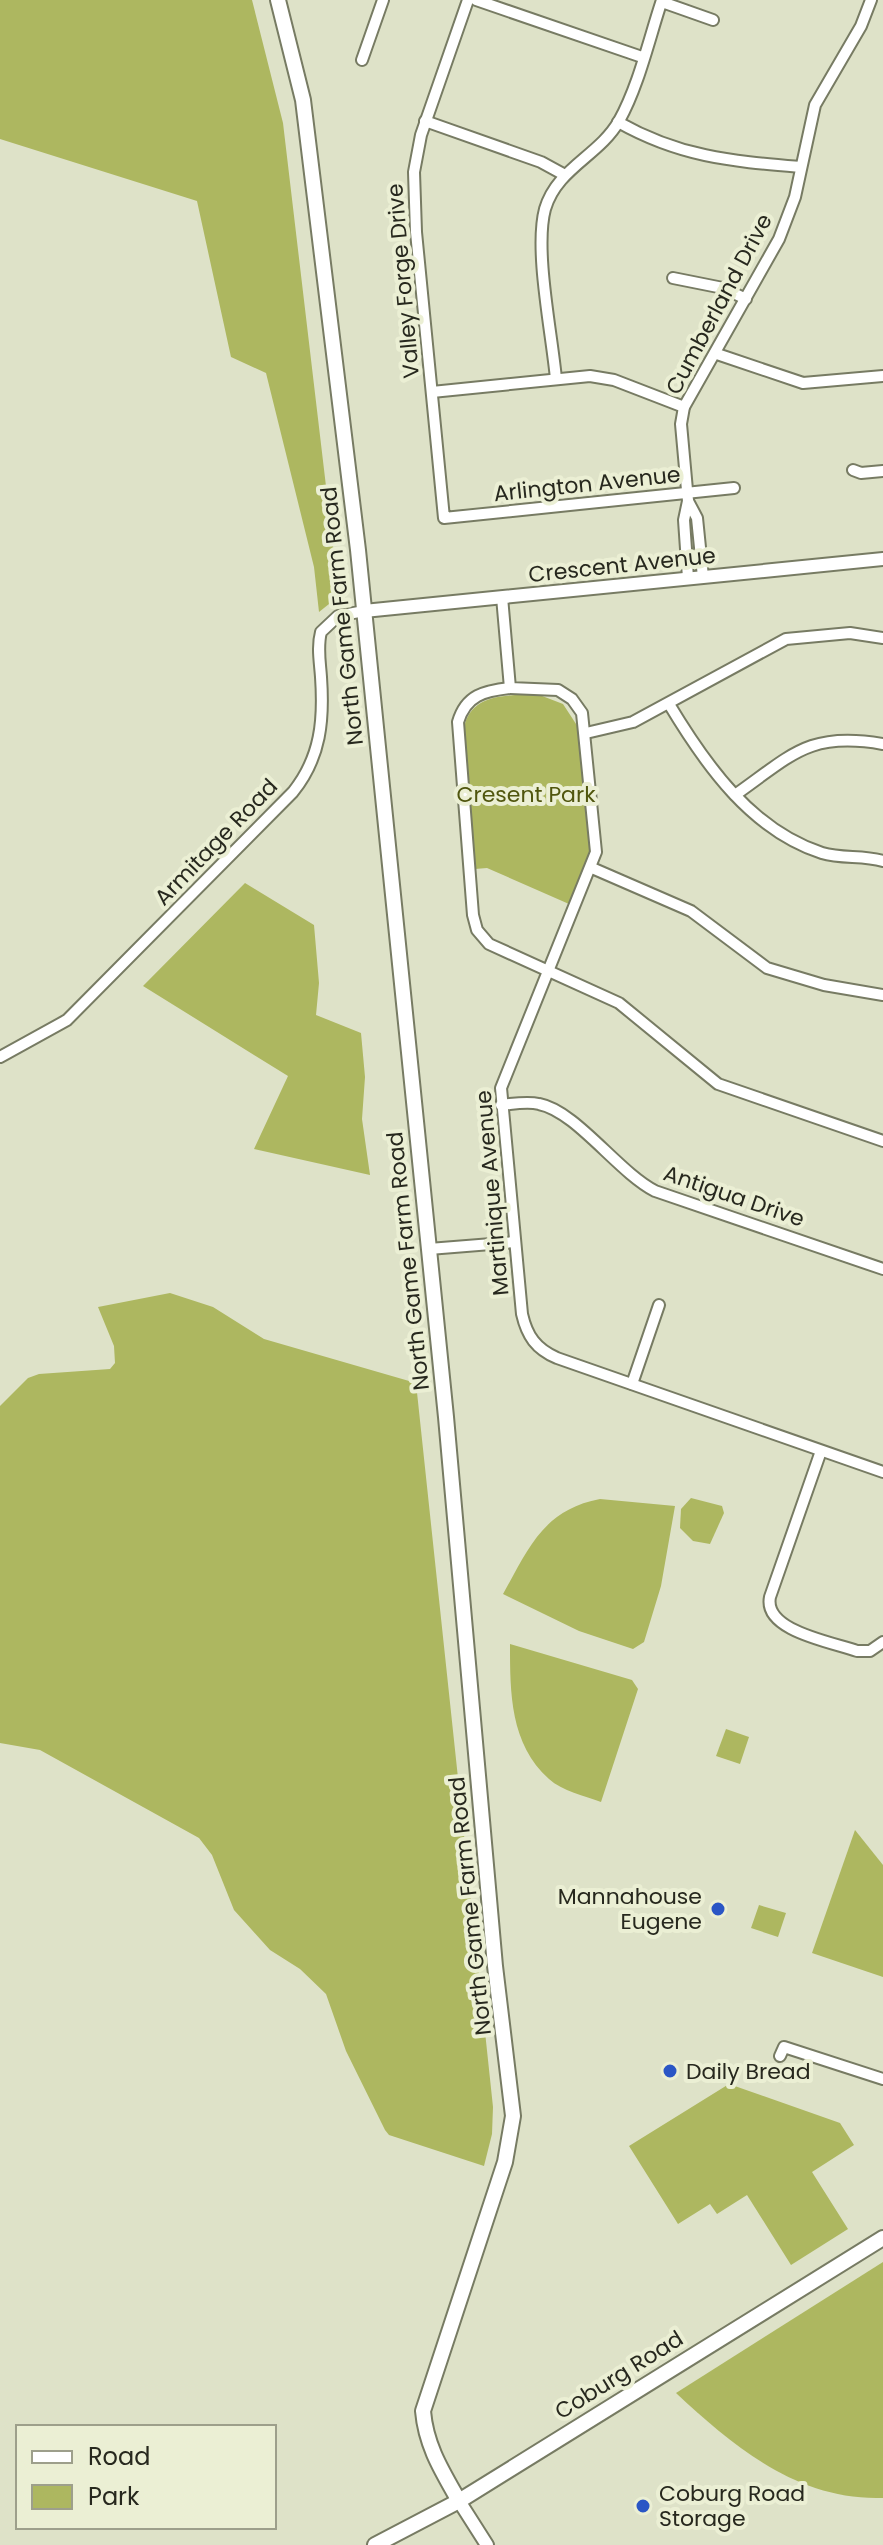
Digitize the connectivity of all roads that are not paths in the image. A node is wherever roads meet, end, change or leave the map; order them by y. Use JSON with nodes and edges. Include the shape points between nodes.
{"nodes":[{"id":1,"x":278,"y":0,"type":"edge"},
{"id":2,"x":383,"y":0,"type":"edge"},
{"id":3,"x":468,"y":0,"type":"edge"},
{"id":4,"x":476,"y":0,"type":"edge"},
{"id":5,"x":871,"y":0,"type":"edge"},
{"id":6,"x":662,"y":1,"type":"edge"},
{"id":7,"x":713,"y":20,"type":"dead end"},
{"id":8,"x":642,"y":57,"type":"junction"},
{"id":9,"x":362,"y":60,"type":"dead end"},
{"id":10,"x":425,"y":121,"type":"junction"},
{"id":11,"x":618,"y":122,"type":"junction"},
{"id":12,"x":800,"y":167,"type":"junction"},
{"id":13,"x":563,"y":174,"type":"junction"},
{"id":14,"x":673,"y":278,"type":"dead end"},
{"id":15,"x":746,"y":299,"type":"junction"},
{"id":16,"x":717,"y":354,"type":"junction"},
{"id":17,"x":883,"y":376,"type":"edge"},
{"id":18,"x":556,"y":379,"type":"junction"},
{"id":19,"x":432,"y":392,"type":"junction"},
{"id":20,"x":684,"y":407,"type":"junction"},
{"id":21,"x":853,"y":470,"type":"dead end"},
{"id":22,"x":883,"y":471,"type":"edge"},
{"id":23,"x":734,"y":488,"type":"dead end"},
{"id":24,"x":688,"y":498,"type":"junction"},
{"id":25,"x":444,"y":518,"type":"joint"},
{"id":26,"x":883,"y":559,"type":"edge"},
{"id":27,"x":703,"y":577,"type":"junction"},
{"id":28,"x":688,"y":578,"type":"junction"},
{"id":29,"x":502,"y":597,"type":"junction"},
{"id":30,"x":364,"y":611,"type":"junction"},
{"id":31,"x":883,"y":638,"type":"edge"},
{"id":32,"x":510,"y":688,"type":"junction"},
{"id":33,"x":669,"y":704,"type":"junction"},
{"id":34,"x":586,"y":733,"type":"junction"},
{"id":35,"x":883,"y":744,"type":"edge"},
{"id":36,"x":735,"y":795,"type":"junction"},
{"id":37,"x":883,"y":861,"type":"edge"},
{"id":38,"x":592,"y":868,"type":"junction"},
{"id":39,"x":549,"y":972,"type":"junction"},
{"id":40,"x":883,"y":995,"type":"edge"},
{"id":41,"x":0,"y":1057,"type":"edge"},
{"id":42,"x":501,"y":1105,"type":"junction"},
{"id":43,"x":883,"y":1141,"type":"edge"},
{"id":44,"x":515,"y":1242,"type":"junction"},
{"id":45,"x":429,"y":1249,"type":"junction"},
{"id":46,"x":883,"y":1269,"type":"edge"},
{"id":47,"x":659,"y":1305,"type":"dead end"},
{"id":48,"x":632,"y":1384,"type":"junction"},
{"id":49,"x":821,"y":1451,"type":"junction"},
{"id":50,"x":883,"y":1472,"type":"edge"},
{"id":51,"x":883,"y":1642,"type":"edge"},
{"id":52,"x":780,"y":2056,"type":"dead end"},
{"id":53,"x":883,"y":2079,"type":"edge"},
{"id":54,"x":883,"y":2238,"type":"edge"},
{"id":55,"x":459,"y":2501,"type":"junction"},
{"id":56,"x":375,"y":2545,"type":"edge"},
{"id":57,"x":487,"y":2545,"type":"edge"}],
"edges":[{"from":1,"to":30,"type":"main road","name":"North Game Farm Road","via":[[303,100]]},
{"from":2,"to":9,"type":"street"},
{"from":3,"to":10,"type":"street","name":"Valley Forge Drive"},
{"from":4,"to":8,"type":"street"},
{"from":5,"to":12,"type":"street","name":"Cumberland Drive","via":[[821,91]]},
{"from":6,"to":7,"type":"street"},
{"from":6,"to":8,"type":"street"},
{"from":8,"to":11,"type":"street"},
{"from":10,"to":13,"type":"street"},
{"from":10,"to":19,"type":"street","name":"Valley Forge Drive","via":[[415,160],[414,205]]},
{"from":11,"to":12,"type":"street","via":[[697,156]]},
{"from":11,"to":13,"type":"street","via":[[596,149]]},
{"from":12,"to":15,"type":"street","name":"Cumberland Drive","via":[[789,217]]},
{"from":13,"to":18,"type":"street","via":[[542,225]]},
{"from":14,"to":15,"type":"street","via":[[723,288]]},
{"from":15,"to":16,"type":"street","name":"Cumberland Drive"},
{"from":16,"to":17,"type":"street","via":[[803,383]]},
{"from":16,"to":20,"type":"street","name":"Cumberland Drive"},
{"from":18,"to":19,"type":"street"},
{"from":18,"to":20,"type":"street","via":[[606,378]]},
{"from":19,"to":25,"type":"street","name":"Valley Forge Drive"},
{"from":20,"to":24,"type":"street","name":"Cumberland Drive"},
{"from":21,"to":22,"type":"street"},
{"from":23,"to":24,"type":"street","name":"Arlington Avenue"},
{"from":24,"to":25,"type":"street","name":"Arlington Avenue"},
{"from":24,"to":27,"type":"street","name":"Cumberland Drive","via":[[697,518]]},
{"from":24,"to":28,"type":"street","name":"Cumberland Drive"},
{"from":26,"to":27,"type":"street","name":"Crescent Avenue"},
{"from":27,"to":28,"type":"street","name":"Crescent Avenue"},
{"from":28,"to":29,"type":"street","name":"Crescent Avenue"},
{"from":29,"to":30,"type":"street","name":"Crescent Avenue"},
{"from":29,"to":32,"type":"street"},
{"from":30,"to":41,"type":"street","name":"Armitage Road","via":[[338,616],[321,632],[319,742],[293,792],[67,1020]]},
{"from":30,"to":45,"type":"main road","name":"North Game Farm Road"},
{"from":31,"to":33,"type":"street","via":[[850,633],[786,639]]},
{"from":32,"to":34,"type":"street","name":"Martinique Avenue","via":[[564,693],[582,713]]},
{"from":32,"to":39,"type":"street","name":"Martinique Avenue","via":[[483,692],[464,704],[458,727],[475,926],[495,948]]},
{"from":33,"to":34,"type":"street","via":[[627,725]]},
{"from":33,"to":36,"type":"street","via":[[701,755]]},
{"from":34,"to":38,"type":"street","name":"Martinique Avenue","via":[[596,852]]},
{"from":35,"to":36,"type":"street","via":[[845,738],[813,744]]},
{"from":36,"to":37,"type":"street","via":[[819,852]]},
{"from":38,"to":39,"type":"street","name":"Martinique Avenue"},
{"from":38,"to":40,"type":"street","via":[[691,911],[767,968]]},
{"from":39,"to":42,"type":"street","name":"Martinique Avenue","via":[[505,1072]]},
{"from":39,"to":43,"type":"street","via":[[619,1003],[718,1084]]},
{"from":42,"to":44,"type":"street","name":"Martinique Avenue"},
{"from":42,"to":46,"type":"street","name":"Antigua Drive","via":[[537,1103],[555,1110],[655,1191]]},
{"from":44,"to":45,"type":"street"},
{"from":44,"to":48,"type":"street","name":"Martinique Avenue","via":[[522,1314],[533,1342],[550,1355]]},
{"from":45,"to":55,"type":"main road","name":"North Game Farm Road","via":[[513,2116],[505,2162],[423,2411],[434,2458]]},
{"from":47,"to":48,"type":"street"},
{"from":48,"to":49,"type":"street","name":"Martinique Avenue"},
{"from":49,"to":50,"type":"street","name":"Martinique Avenue"},
{"from":49,"to":51,"type":"street","via":[[770,1610],[781,1625],[857,1651],[870,1651]]},
{"from":52,"to":53,"type":"street","via":[[784,2047]]},
{"from":54,"to":55,"type":"main road","name":"Coburg Road"},
{"from":55,"to":56,"type":"main road","name":"Coburg Road"},
{"from":55,"to":57,"type":"street"}]}
